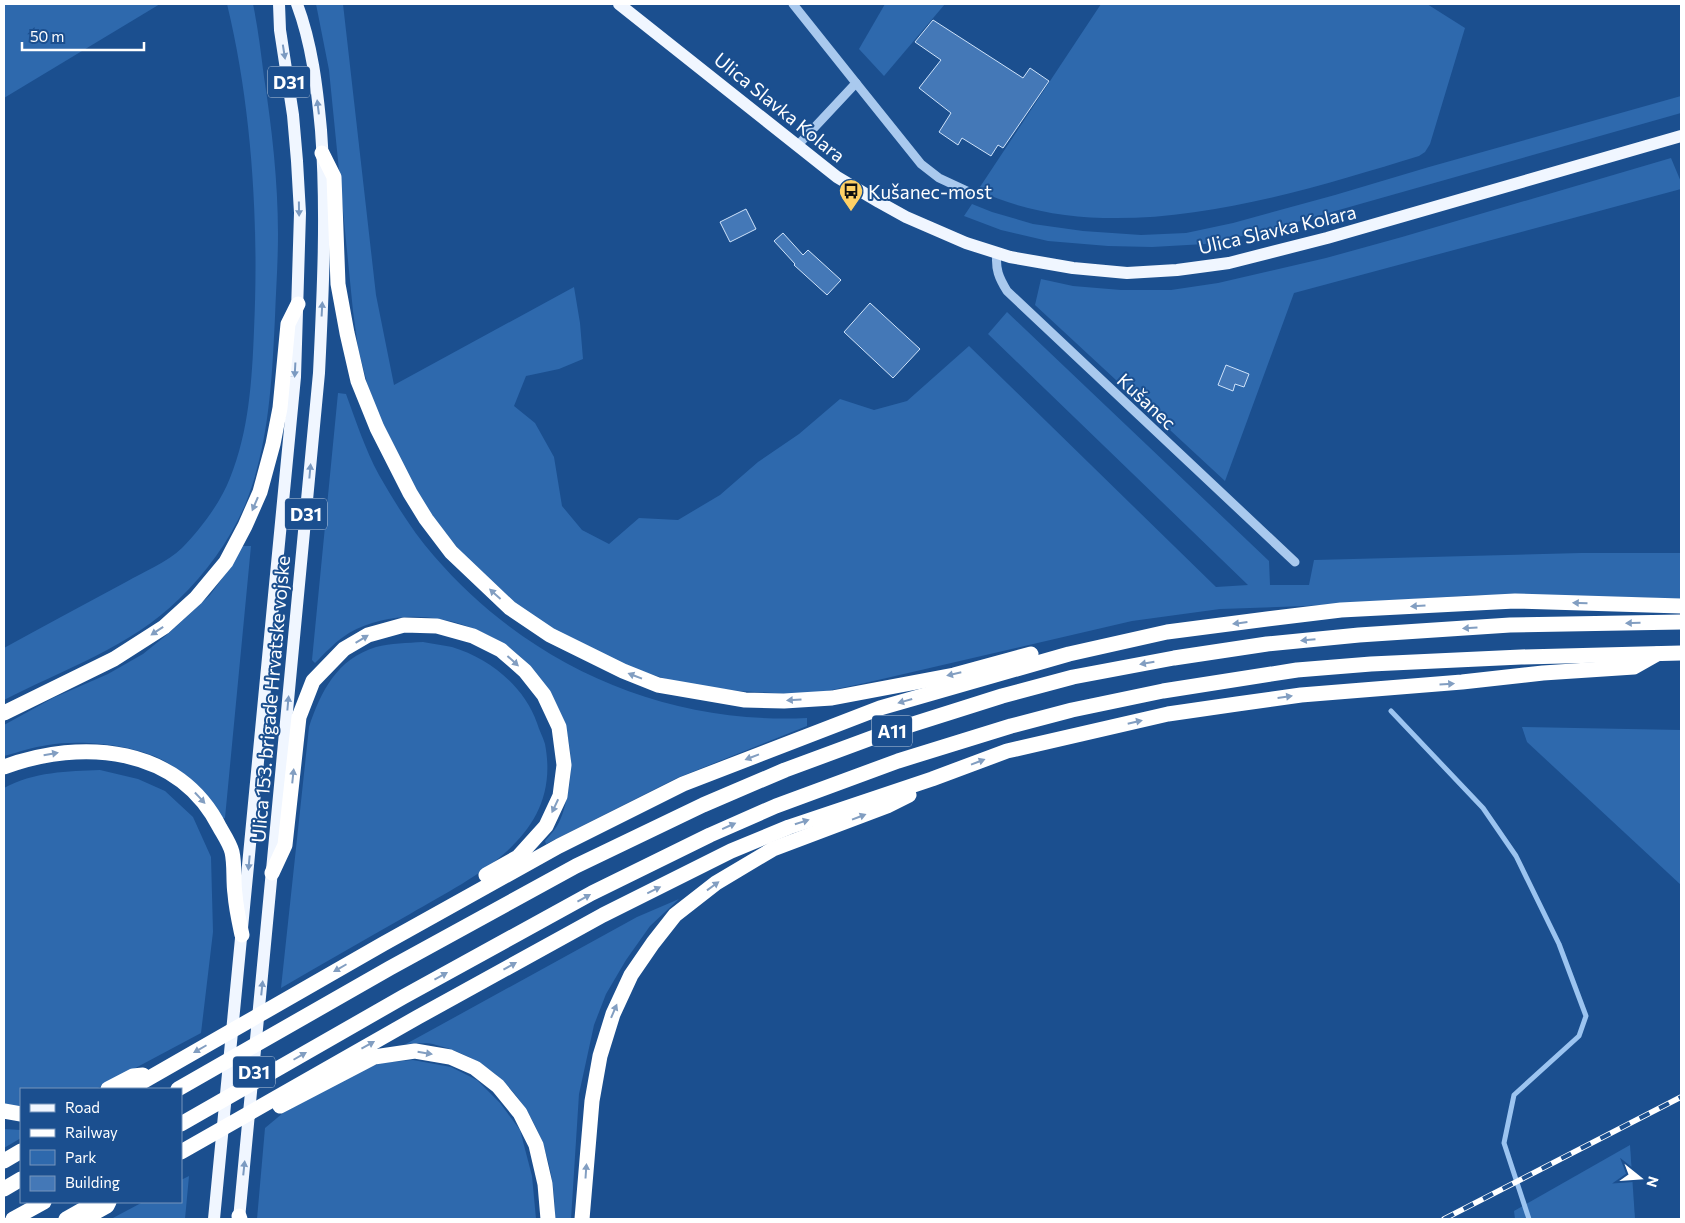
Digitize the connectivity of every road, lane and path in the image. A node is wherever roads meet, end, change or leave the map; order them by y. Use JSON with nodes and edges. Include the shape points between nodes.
{"nodes":[{"id":1,"x":279,"y":4,"type":"edge"},
{"id":2,"x":297,"y":4,"type":"edge"},
{"id":3,"x":619,"y":4,"type":"edge"},
{"id":4,"x":793,"y":4,"type":"edge"},
{"id":5,"x":856,"y":83,"type":"junction"},
{"id":6,"x":1681,"y":136,"type":"edge"},
{"id":7,"x":798,"y":145,"type":"junction"},
{"id":8,"x":322,"y":153,"type":"junction"},
{"id":9,"x":967,"y":191,"type":"dead end"},
{"id":10,"x":997,"y":253,"type":"junction"},
{"id":11,"x":298,"y":304,"type":"junction"},
{"id":12,"x":1294,"y":562,"type":"dead end"},
{"id":13,"x":1681,"y":606,"type":"edge"},
{"id":14,"x":1681,"y":622,"type":"edge"},
{"id":15,"x":1681,"y":652,"type":"edge"},
{"id":16,"x":1659,"y":653,"type":"junction"},
{"id":17,"x":1069,"y":654,"type":"junction"},
{"id":18,"x":4,"y":713,"type":"edge"},
{"id":19,"x":4,"y":767,"type":"edge"},
{"id":20,"x":932,"y":779,"type":"junction"},
{"id":21,"x":272,"y":873,"type":"junction"},
{"id":22,"x":242,"y":935,"type":"junction"},
{"id":23,"x":383,"y":944,"type":"junction"},
{"id":24,"x":155,"y":1075,"type":"junction"},
{"id":25,"x":110,"y":1088,"type":"edge"},
{"id":26,"x":132,"y":1088,"type":"edge"},
{"id":27,"x":180,"y":1088,"type":"edge"},
{"id":28,"x":4,"y":1111,"type":"edge"},
{"id":29,"x":250,"y":1112,"type":"junction"},
{"id":30,"x":20,"y":1114,"type":"edge"},
{"id":31,"x":182,"y":1123,"type":"edge"},
{"id":32,"x":182,"y":1151,"type":"edge"},
{"id":33,"x":20,"y":1152,"type":"edge"},
{"id":34,"x":4,"y":1161,"type":"edge"},
{"id":35,"x":20,"y":1180,"type":"edge"},
{"id":36,"x":4,"y":1189,"type":"edge"},
{"id":37,"x":42,"y":1203,"type":"edge"},
{"id":38,"x":94,"y":1203,"type":"edge"},
{"id":39,"x":108,"y":1203,"type":"edge"},
{"id":40,"x":240,"y":1218,"type":"edge"},
{"id":41,"x":14,"y":1219,"type":"edge"},
{"id":42,"x":66,"y":1219,"type":"edge"},
{"id":43,"x":83,"y":1219,"type":"edge"},
{"id":44,"x":214,"y":1219,"type":"edge"},
{"id":45,"x":548,"y":1219,"type":"edge"},
{"id":46,"x":582,"y":1219,"type":"edge"}],
"edges":[{"from":1,"to":11,"type":"main road","name":"Ulica 153. brigade Hrvatske vojske","number":"D31","one_way":true,"via":[[297,161],[300,213]]},
{"from":8,"to":2,"type":"main road","name":"Ulica 153. brigade Hrvatske vojske","number":"D31","one_way":true,"via":[[313,60]]},
{"from":3,"to":7,"type":"main road","name":"Ulica Slavka Kolara"},
{"from":4,"to":5,"type":"street"},
{"from":5,"to":7,"type":"street"},
{"from":5,"to":9,"type":"street","via":[[921,164],[939,178]]},
{"from":6,"to":10,"type":"main road","name":"Ulica Slavka Kolara","via":[[1328,238],[1229,263],[1127,273],[1038,263]]},
{"from":7,"to":10,"type":"main road","name":"Ulica Slavka Kolara","via":[[837,177],[906,217],[939,233]]},
{"from":17,"to":8,"type":"highway","one_way":true,"via":[[1050,649],[954,675],[832,698],[745,700],[658,685],[550,635],[510,608],[451,552],[410,494],[373,420],[358,381],[338,284],[334,177]]},
{"from":21,"to":8,"type":"main road","name":"Ulica 153. brigade Hrvatske vojske","number":"D31","one_way":true,"via":[[319,373],[325,231]]},
{"from":10,"to":12,"type":"street","name":"Kušanec","via":[[995,264],[1007,291]]},
{"from":11,"to":18,"type":"highway","one_way":true,"via":[[288,324],[280,408],[260,492],[226,562],[196,598],[164,627],[114,659]]},
{"from":11,"to":22,"type":"main road","name":"Ulica 153. brigade Hrvatske vojske","number":"D31","one_way":true,"via":[[295,377]]},
{"from":13,"to":17,"type":"highway","one_way":true,"via":[[1515,601],[1341,610],[1167,632]]},
{"from":14,"to":27,"type":"highway","number":"A11","one_way":true,"via":[[1510,625],[1267,644],[1073,677],[1002,696],[885,733],[703,805],[584,862]]},
{"from":15,"to":16,"type":"highway","number":"A11"},
{"from":20,"to":16,"type":"highway","one_way":true,"via":[[1007,751],[1168,714],[1302,695],[1634,667]]},
{"from":31,"to":16,"type":"highway","number":"A11","one_way":true,"via":[[592,893],[776,806],[898,761],[1072,710],[1163,691],[1297,670],[1511,657]]},
{"from":17,"to":23,"type":"highway","one_way":true,"via":[[880,708],[682,784],[559,846]]},
{"from":19,"to":22,"type":"highway","one_way":true,"via":[[30,758],[65,752],[100,751],[133,758],[165,770],[190,788],[211,810],[232,852],[234,894]]},
{"from":29,"to":20,"type":"highway","one_way":true,"via":[[603,915],[730,852],[788,826]]},
{"from":46,"to":20,"type":"highway","one_way":true,"via":[[592,1101],[600,1056],[613,1014],[631,975],[675,915],[716,883],[773,849],[887,806]]},
{"from":21,"to":23,"type":"highway","one_way":true,"via":[[285,845],[299,717],[313,681],[344,649],[368,635],[404,625],[437,626],[473,636],[501,650],[525,671],[544,695],[559,726],[564,765],[560,796],[546,826],[518,857],[395,928]]},
{"from":40,"to":21,"type":"main road","name":"Ulica 153. brigade Hrvatske vojske","number":"D31","one_way":true},
{"from":22,"to":44,"type":"main road","name":"Ulica 153. brigade Hrvatske vojske","number":"D31"},
{"from":23,"to":24,"type":"highway","one_way":true},
{"from":24,"to":25,"type":"highway","via":[[133,1076]]},
{"from":24,"to":26,"type":"highway"},
{"from":28,"to":30,"type":"highway"},
{"from":29,"to":32,"type":"highway"},
{"from":29,"to":45,"type":"highway","one_way":true,"via":[[273,1110],[374,1057],[415,1051],[450,1057],[476,1068],[498,1086],[520,1113],[536,1145],[545,1184]]},
{"from":33,"to":34,"type":"highway"},
{"from":35,"to":36,"type":"highway"},
{"from":37,"to":41,"type":"highway"},
{"from":38,"to":42,"type":"highway"},
{"from":39,"to":43,"type":"highway"}]}
